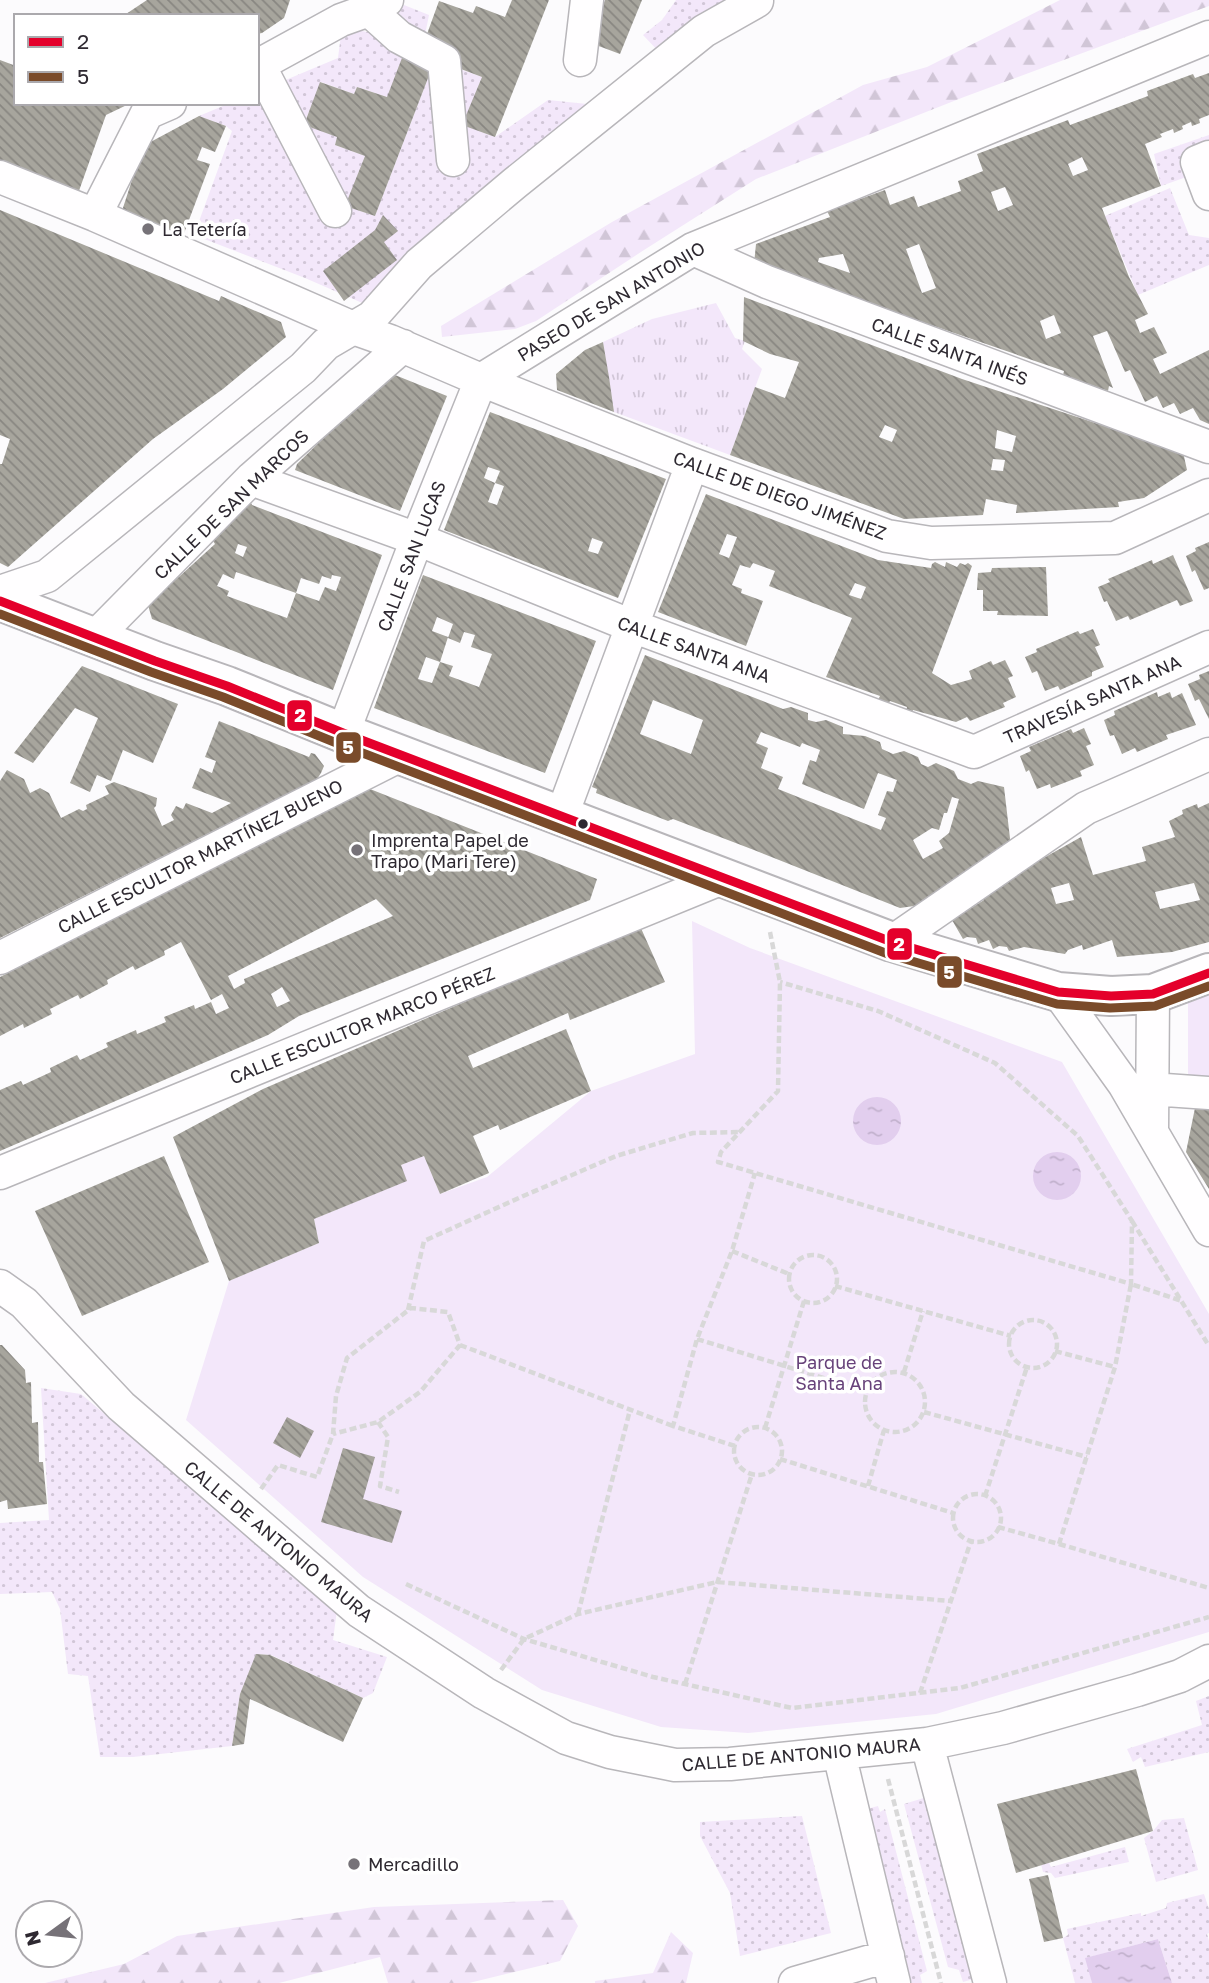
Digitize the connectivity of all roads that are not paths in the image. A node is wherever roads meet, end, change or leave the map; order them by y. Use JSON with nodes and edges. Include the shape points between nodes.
{"nodes":[{"id":1,"x":587,"y":0,"type":"edge"},
{"id":2,"x":757,"y":1,"type":"edge"},
{"id":3,"x":356,"y":8,"type":"edge"},
{"id":4,"x":1209,"y":37,"type":"edge"},
{"id":5,"x":580,"y":60,"type":"dead end"},
{"id":6,"x":259,"y":64,"type":"edge"},
{"id":7,"x":259,"y":67,"type":"edge"},
{"id":8,"x":165,"y":105,"type":"edge"},
{"id":9,"x":1209,"y":157,"type":"edge"},
{"id":10,"x":453,"y":160,"type":"dead end"},
{"id":11,"x":0,"y":177,"type":"edge"},
{"id":12,"x":1209,"y":194,"type":"edge"},
{"id":13,"x":335,"y":211,"type":"dead end"},
{"id":14,"x":95,"y":215,"type":"junction"},
{"id":15,"x":693,"y":249,"type":"junction"},
{"id":16,"x":353,"y":328,"type":"junction"},
{"id":17,"x":403,"y":346,"type":"junction"},
{"id":18,"x":481,"y":380,"type":"junction"},
{"id":19,"x":1209,"y":447,"type":"edge"},
{"id":20,"x":692,"y":464,"type":"junction"},
{"id":21,"x":251,"y":479,"type":"junction"},
{"id":22,"x":1209,"y":495,"type":"edge"},
{"id":23,"x":417,"y":539,"type":"junction"},
{"id":24,"x":0,"y":592,"type":"edge"},
{"id":25,"x":0,"y":601,"type":"edge"},
{"id":26,"x":632,"y":626,"type":"junction"},
{"id":27,"x":94,"y":638,"type":"junction"},
{"id":28,"x":1209,"y":647,"type":"edge"},
{"id":29,"x":343,"y":733,"type":"junction"},
{"id":30,"x":974,"y":752,"type":"joint"},
{"id":31,"x":1209,"y":754,"type":"edge"},
{"id":32,"x":401,"y":755,"type":"junction"},
{"id":33,"x":562,"y":816,"type":"junction"},
{"id":34,"x":725,"y":877,"type":"junction"},
{"id":35,"x":892,"y":942,"type":"junction"},
{"id":36,"x":0,"y":958,"type":"edge"},
{"id":37,"x":1209,"y":974,"type":"edge"},
{"id":38,"x":1058,"y":992,"type":"junction"},
{"id":39,"x":1153,"y":993,"type":"junction"},
{"id":40,"x":1152,"y":1089,"type":"junction"},
{"id":41,"x":1209,"y":1093,"type":"edge"},
{"id":42,"x":1152,"y":1133,"type":"junction"},
{"id":43,"x":0,"y":1173,"type":"edge"},
{"id":44,"x":1209,"y":1230,"type":"edge"},
{"id":45,"x":0,"y":1286,"type":"edge"},
{"id":46,"x":1209,"y":1661,"type":"edge"},
{"id":47,"x":927,"y":1744,"type":"junction"},
{"id":48,"x":839,"y":1753,"type":"junction"},
{"id":49,"x":891,"y":1969,"type":"edge"},
{"id":50,"x":795,"y":1983,"type":"edge"},
{"id":51,"x":989,"y":1983,"type":"edge"}],
"edges":[{"from":1,"to":5,"type":"street"},
{"from":2,"to":16,"type":"street","via":[[704,32],[515,183],[419,264],[372,317]]},
{"from":3,"to":6,"type":"street"},
{"from":3,"to":10,"type":"street","via":[[444,61]]},
{"from":4,"to":15,"type":"street","name":"PASEO DE SAN ANTONIO"},
{"from":7,"to":13,"type":"street"},
{"from":8,"to":14,"type":"street","via":[[147,113]]},
{"from":9,"to":12,"type":"street","via":[[1197,162]]},
{"from":11,"to":14,"type":"street"},
{"from":14,"to":16,"type":"street"},
{"from":15,"to":18,"type":"street","name":"PASEO DE SAN ANTONIO"},
{"from":15,"to":19,"type":"street","name":"CALLE SANTA INÉS","via":[[766,282]]},
{"from":16,"to":17,"type":"street"},
{"from":16,"to":24,"type":"street","via":[[326,344],[303,368],[47,576]]},
{"from":17,"to":18,"type":"street"},
{"from":17,"to":21,"type":"street","name":"CALLE DE SAN MARCOS"},
{"from":18,"to":20,"type":"street","name":"CALLE DE DIEGO JIMÉNEZ"},
{"from":18,"to":23,"type":"street","name":"CALLE SAN LUCAS"},
{"from":20,"to":22,"type":"street","name":"CALLE DE DIEGO JIMÉNEZ","via":[[887,536],[931,543],[1115,538]]},
{"from":20,"to":26,"type":"street"},
{"from":21,"to":23,"type":"street","name":"CALLE SANTA ANA"},
{"from":21,"to":27,"type":"street","name":"CALLE DE SAN MARCOS"},
{"from":23,"to":26,"type":"street","name":"CALLE SANTA ANA"},
{"from":23,"to":29,"type":"street","name":"CALLE SAN LUCAS"},
{"from":25,"to":27,"type":"main road"},
{"from":26,"to":30,"type":"street","name":"CALLE SANTA ANA"},
{"from":26,"to":33,"type":"street"},
{"from":27,"to":29,"type":"main road"},
{"from":28,"to":30,"type":"street","name":"TRAVESÍA SANTA ANA"},
{"from":29,"to":32,"type":"main road"},
{"from":31,"to":35,"type":"street","via":[[1086,808]]},
{"from":32,"to":33,"type":"main road"},
{"from":32,"to":36,"type":"street","name":"CALLE ESCULTOR MARTÍNEZ BUENO"},
{"from":33,"to":34,"type":"main road"},
{"from":34,"to":35,"type":"main road"},
{"from":34,"to":43,"type":"street","name":"CALLE ESCULTOR MARCO PÉREZ"},
{"from":35,"to":38,"type":"main road"},
{"from":37,"to":39,"type":"main road"},
{"from":38,"to":39,"type":"main road"},
{"from":38,"to":42,"type":"street","via":[[1124,1084]]},
{"from":39,"to":40,"type":"street"},
{"from":40,"to":41,"type":"street"},
{"from":40,"to":42,"type":"street"},
{"from":42,"to":44,"type":"street"},
{"from":45,"to":48,"type":"street","name":"CALLE DE ANTONIO MAURA","via":[[24,1303],[121,1406],[359,1611],[484,1693],[566,1738],[676,1765]]},
{"from":46,"to":47,"type":"street","name":"CALLE DE ANTONIO MAURA","via":[[1137,1690]]},
{"from":47,"to":48,"type":"street","name":"CALLE DE ANTONIO MAURA"},
{"from":47,"to":51,"type":"street"},
{"from":48,"to":49,"type":"street"},
{"from":49,"to":50,"type":"street"}]}
